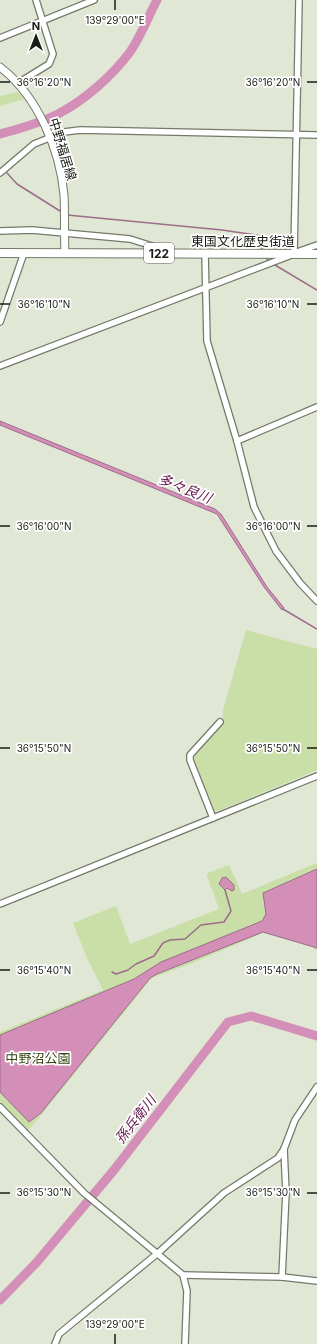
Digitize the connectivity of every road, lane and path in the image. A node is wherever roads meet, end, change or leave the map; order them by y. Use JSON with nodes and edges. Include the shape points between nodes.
{"nodes":[{"id":1,"x":36,"y":0,"type":"edge"},
{"id":2,"x":94,"y":0,"type":"edge"},
{"id":3,"x":299,"y":0,"type":"edge"},
{"id":4,"x":42,"y":22,"type":"junction"},
{"id":5,"x":0,"y":38,"type":"edge"},
{"id":6,"x":0,"y":67,"type":"edge"},
{"id":7,"x":8,"y":73,"type":"junction"},
{"id":8,"x":0,"y":74,"type":"edge"},
{"id":9,"x":18,"y":83,"type":"junction"},
{"id":10,"x":297,"y":135,"type":"junction"},
{"id":11,"x":317,"y":135,"type":"edge"},
{"id":12,"x":48,"y":137,"type":"junction"},
{"id":13,"x":0,"y":173,"type":"edge"},
{"id":14,"x":0,"y":231,"type":"edge"},
{"id":15,"x":64,"y":233,"type":"junction"},
{"id":16,"x":317,"y":245,"type":"edge"},
{"id":17,"x":0,"y":253,"type":"edge"},
{"id":18,"x":24,"y":253,"type":"junction"},
{"id":19,"x":65,"y":253,"type":"junction"},
{"id":20,"x":158,"y":253,"type":"junction"},
{"id":21,"x":205,"y":253,"type":"junction"},
{"id":22,"x":294,"y":254,"type":"junction"},
{"id":23,"x":317,"y":254,"type":"edge"},
{"id":24,"x":207,"y":286,"type":"junction"},
{"id":25,"x":0,"y":322,"type":"edge"},
{"id":26,"x":0,"y":366,"type":"edge"},
{"id":27,"x":317,"y":408,"type":"edge"},
{"id":28,"x":237,"y":441,"type":"junction"},
{"id":29,"x":317,"y":601,"type":"edge"},
{"id":30,"x":220,"y":722,"type":"dead end"},
{"id":31,"x":317,"y":776,"type":"edge"},
{"id":32,"x":213,"y":818,"type":"junction"},
{"id":33,"x":0,"y":904,"type":"edge"},
{"id":34,"x":317,"y":1087,"type":"edge"},
{"id":35,"x":0,"y":1107,"type":"edge"},
{"id":36,"x":284,"y":1149,"type":"junction"},
{"id":37,"x":158,"y":1254,"type":"junction"},
{"id":38,"x":183,"y":1275,"type":"junction"},
{"id":39,"x":282,"y":1277,"type":"junction"},
{"id":40,"x":317,"y":1281,"type":"edge"},
{"id":41,"x":55,"y":1344,"type":"edge"},
{"id":42,"x":185,"y":1344,"type":"edge"}],
"edges":[{"from":1,"to":4,"type":"street"},
{"from":2,"to":4,"type":"street"},
{"from":3,"to":10,"type":"street"},
{"from":4,"to":5,"type":"street"},
{"from":4,"to":9,"type":"street","via":[[53,54],[49,64]]},
{"from":6,"to":7,"type":"main road","name":"中野福居線"},
{"from":7,"to":8,"type":"street"},
{"from":7,"to":9,"type":"main road","name":"中野福居線"},
{"from":9,"to":12,"type":"main road","name":"中野福居線","via":[[30,98]]},
{"from":10,"to":11,"type":"street"},
{"from":10,"to":12,"type":"street","via":[[80,130]]},
{"from":10,"to":22,"type":"street"},
{"from":12,"to":13,"type":"street","via":[[34,144]]},
{"from":12,"to":15,"type":"main road","name":"中野福居線","via":[[64,195]]},
{"from":14,"to":15,"type":"street"},
{"from":15,"to":19,"type":"main road","name":"中野福居線"},
{"from":15,"to":20,"type":"street","via":[[130,239],[152,246]]},
{"from":16,"to":22,"type":"street"},
{"from":17,"to":18,"type":"highway","name":"東国文化歴史街道","number":"122"},
{"from":18,"to":19,"type":"highway","name":"東国文化歴史街道","number":"122"},
{"from":18,"to":25,"type":"street"},
{"from":19,"to":20,"type":"highway","name":"東国文化歴史街道","number":"122"},
{"from":20,"to":21,"type":"highway","name":"東国文化歴史街道","number":"122"},
{"from":21,"to":22,"type":"highway","name":"東国文化歴史街道","number":"122"},
{"from":21,"to":24,"type":"street"},
{"from":22,"to":23,"type":"highway","name":"東国文化歴史街道","number":"122"},
{"from":22,"to":24,"type":"street"},
{"from":24,"to":26,"type":"street"},
{"from":24,"to":28,"type":"street","via":[[207,341]]},
{"from":27,"to":28,"type":"street"},
{"from":28,"to":29,"type":"street","via":[[254,507],[276,551]]},
{"from":30,"to":32,"type":"street","via":[[190,755]]},
{"from":31,"to":32,"type":"street"},
{"from":32,"to":33,"type":"street"},
{"from":34,"to":36,"type":"street","via":[[295,1120]]},
{"from":35,"to":37,"type":"street","via":[[85,1194]]},
{"from":36,"to":37,"type":"street","via":[[269,1165],[224,1193]]},
{"from":36,"to":39,"type":"street","via":[[286,1192]]},
{"from":37,"to":38,"type":"street"},
{"from":37,"to":41,"type":"street","via":[[59,1334]]},
{"from":38,"to":39,"type":"street"},
{"from":38,"to":42,"type":"street","via":[[187,1291]]},
{"from":39,"to":40,"type":"street"}]}
